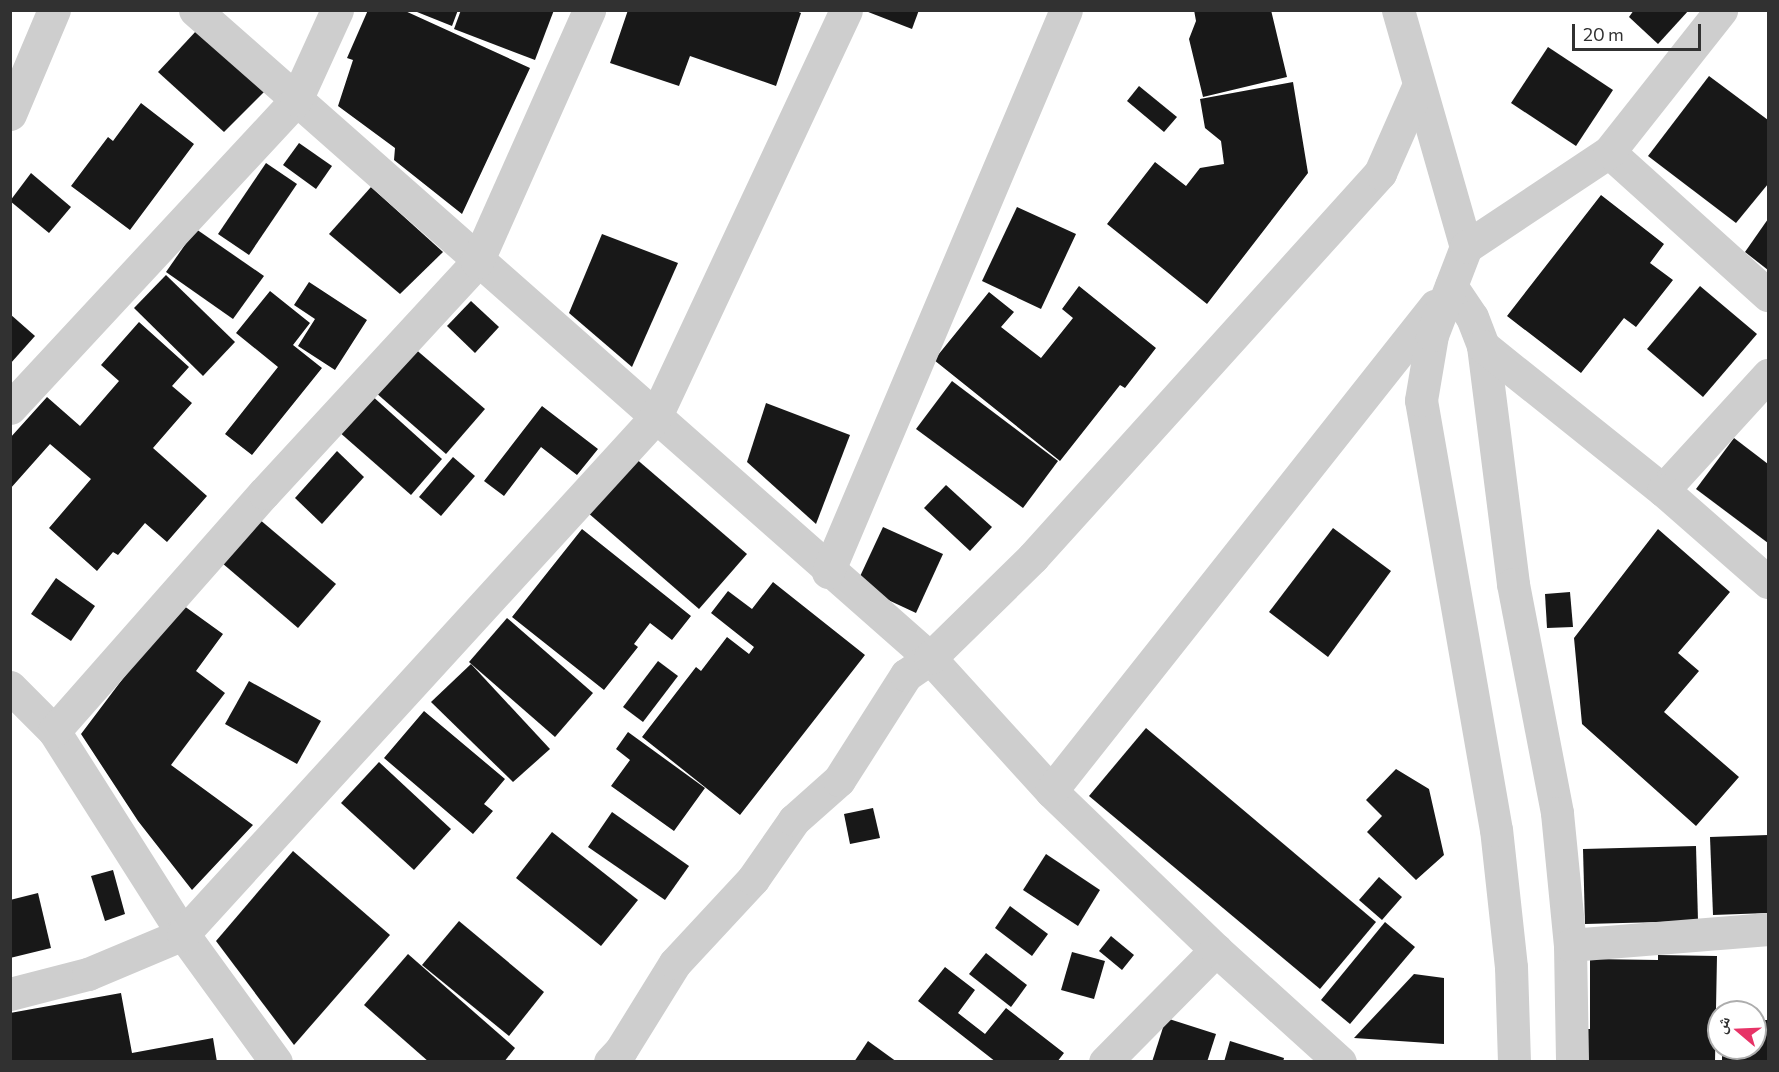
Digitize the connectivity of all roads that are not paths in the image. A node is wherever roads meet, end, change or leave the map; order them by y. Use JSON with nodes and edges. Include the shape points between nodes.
{"nodes":[{"id":1,"x":54,"y":10,"type":"edge"},
{"id":2,"x":195,"y":10,"type":"edge"},
{"id":3,"x":337,"y":10,"type":"edge"},
{"id":4,"x":589,"y":10,"type":"edge"},
{"id":5,"x":846,"y":10,"type":"edge"},
{"id":6,"x":1066,"y":10,"type":"edge"},
{"id":7,"x":1398,"y":10,"type":"edge"},
{"id":8,"x":1721,"y":10,"type":"edge"},
{"id":9,"x":1418,"y":87,"type":"junction"},
{"id":10,"x":296,"y":100,"type":"junction"},
{"id":11,"x":10,"y":114,"type":"edge"},
{"id":12,"x":1609,"y":152,"type":"junction"},
{"id":13,"x":1466,"y":247,"type":"junction"},
{"id":14,"x":477,"y":262,"type":"junction"},
{"id":15,"x":1451,"y":286,"type":"junction"},
{"id":16,"x":1768,"y":295,"type":"edge"},
{"id":17,"x":1483,"y":346,"type":"junction"},
{"id":18,"x":1768,"y":375,"type":"edge"},
{"id":19,"x":10,"y":408,"type":"edge"},
{"id":20,"x":655,"y":418,"type":"junction"},
{"id":21,"x":1663,"y":490,"type":"junction"},
{"id":22,"x":828,"y":572,"type":"junction"},
{"id":23,"x":1768,"y":582,"type":"edge"},
{"id":24,"x":930,"y":658,"type":"junction"},
{"id":25,"x":10,"y":687,"type":"edge"},
{"id":26,"x":54,"y":731,"type":"junction"},
{"id":27,"x":1051,"y":791,"type":"junction"},
{"id":28,"x":1768,"y":929,"type":"edge"},
{"id":29,"x":183,"y":934,"type":"junction"},
{"id":30,"x":1570,"y":945,"type":"junction"},
{"id":31,"x":1216,"y":950,"type":"junction"},
{"id":32,"x":10,"y":994,"type":"edge"},
{"id":33,"x":1136,"y":1030,"type":"junction"},
{"id":34,"x":276,"y":1062,"type":"edge"},
{"id":35,"x":609,"y":1062,"type":"edge"},
{"id":36,"x":1105,"y":1062,"type":"edge"},
{"id":37,"x":1128,"y":1062,"type":"edge"},
{"id":38,"x":1340,"y":1062,"type":"edge"},
{"id":39,"x":1514,"y":1062,"type":"edge"},
{"id":40,"x":1572,"y":1062,"type":"edge"}],
"edges":[{"from":1,"to":11,"type":"street"},
{"from":2,"to":10,"type":"street"},
{"from":3,"to":10,"type":"street"},
{"from":4,"to":14,"type":"street"},
{"from":5,"to":20,"type":"street"},
{"from":6,"to":22,"type":"street"},
{"from":7,"to":9,"type":"street"},
{"from":8,"to":12,"type":"street"},
{"from":9,"to":13,"type":"street"},
{"from":9,"to":24,"type":"street","via":[[1380,173],[1033,556]]},
{"from":10,"to":14,"type":"street"},
{"from":10,"to":19,"type":"street"},
{"from":12,"to":13,"type":"street"},
{"from":12,"to":16,"type":"street"},
{"from":13,"to":15,"type":"street"},
{"from":14,"to":20,"type":"street"},
{"from":14,"to":26,"type":"street","via":[[264,493]]},
{"from":15,"to":17,"type":"street","via":[[1472,317]]},
{"from":15,"to":27,"type":"street"},
{"from":15,"to":39,"type":"street","via":[[1432,335],[1421,400],[1496,830],[1512,967]]},
{"from":17,"to":21,"type":"street"},
{"from":17,"to":30,"type":"street","via":[[1513,584],[1557,813]]},
{"from":18,"to":21,"type":"street"},
{"from":20,"to":22,"type":"street"},
{"from":20,"to":29,"type":"street"},
{"from":21,"to":23,"type":"street"},
{"from":22,"to":24,"type":"street"},
{"from":24,"to":27,"type":"street"},
{"from":24,"to":35,"type":"street","via":[[906,675],[839,780],[794,820],[753,879],[675,963],[621,1050]]},
{"from":25,"to":26,"type":"street"},
{"from":26,"to":29,"type":"street"},
{"from":27,"to":31,"type":"street"},
{"from":28,"to":30,"type":"street"},
{"from":29,"to":32,"type":"street","via":[[88,974]]},
{"from":29,"to":34,"type":"street"},
{"from":30,"to":40,"type":"street"},
{"from":31,"to":33,"type":"street"},
{"from":31,"to":38,"type":"street"},
{"from":33,"to":36,"type":"street"},
{"from":33,"to":37,"type":"street"}]}
